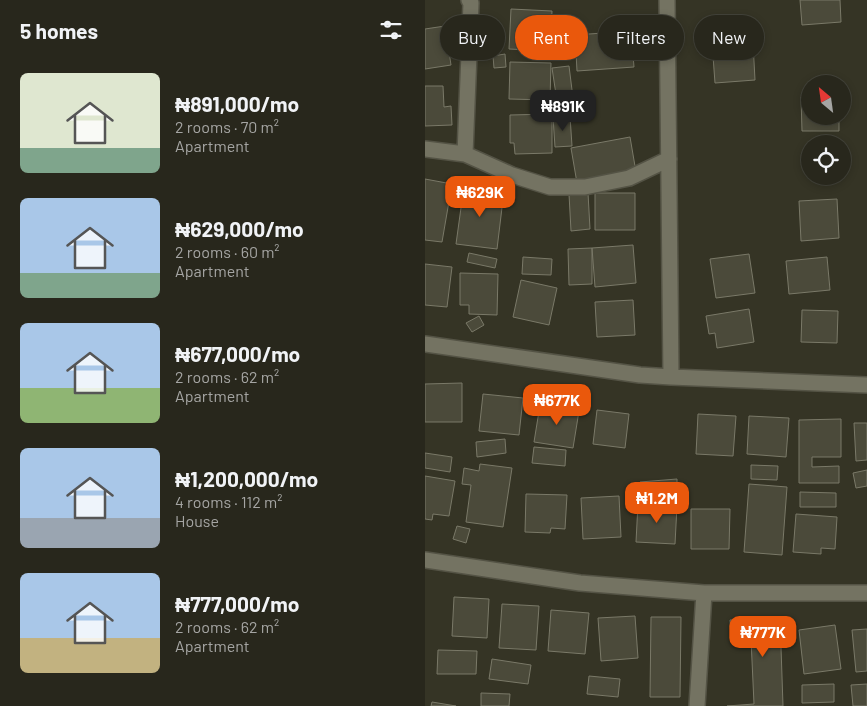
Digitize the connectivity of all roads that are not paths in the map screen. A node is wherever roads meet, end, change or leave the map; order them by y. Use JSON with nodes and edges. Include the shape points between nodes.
{"nodes":[{"id":1,"x":469,"y":0,"type":"edge"},
{"id":2,"x":667,"y":0,"type":"edge"},
{"id":3,"x":425,"y":149,"type":"edge"},
{"id":4,"x":465,"y":154,"type":"junction"},
{"id":5,"x":669,"y":158,"type":"junction"},
{"id":6,"x":425,"y":344,"type":"edge"},
{"id":7,"x":671,"y":378,"type":"junction"},
{"id":8,"x":867,"y":385,"type":"edge"},
{"id":9,"x":425,"y":560,"type":"edge"},
{"id":10,"x":867,"y":592,"type":"edge"},
{"id":11,"x":703,"y":593,"type":"junction"},
{"id":12,"x":697,"y":706,"type":"edge"}],
"edges":[{"from":1,"to":4,"type":"street"},
{"from":2,"to":5,"type":"street"},
{"from":3,"to":4,"type":"street"},
{"from":4,"to":5,"type":"street","via":[[512,175],[550,187],[585,187],[629,178]]},
{"from":5,"to":7,"type":"street"},
{"from":6,"to":7,"type":"street"},
{"from":7,"to":8,"type":"street"},
{"from":9,"to":11,"type":"street","via":[[580,583]]},
{"from":10,"to":11,"type":"street"},
{"from":11,"to":12,"type":"street"}]}
